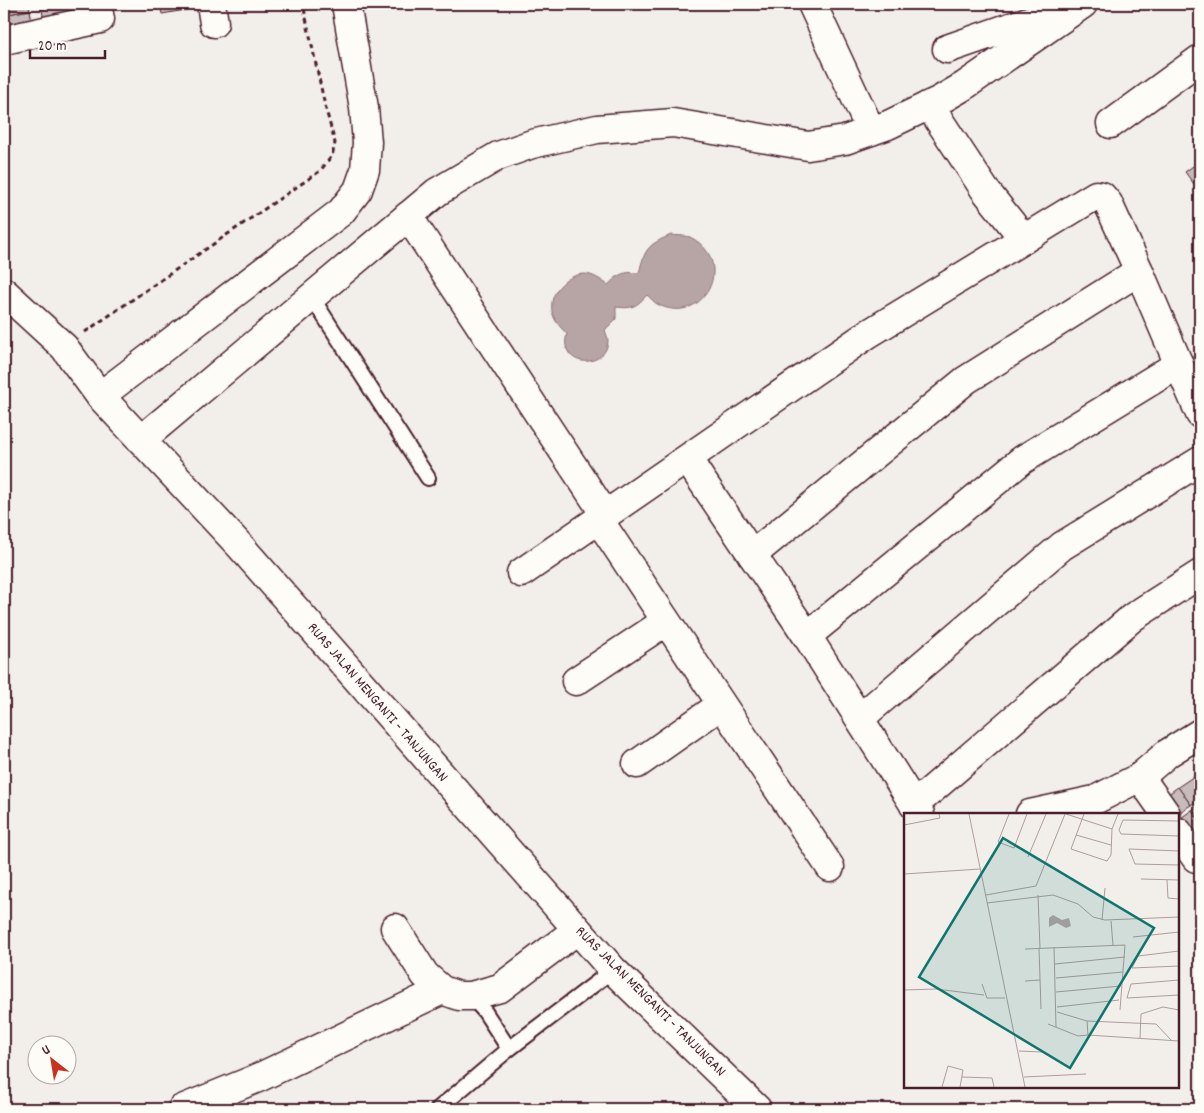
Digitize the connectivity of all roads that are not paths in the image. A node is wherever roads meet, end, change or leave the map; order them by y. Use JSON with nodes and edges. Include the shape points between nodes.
{"nodes":[{"id":1,"x":97,"y":4,"type":"edge"},
{"id":2,"x":346,"y":4,"type":"edge"},
{"id":3,"x":812,"y":4,"type":"edge"},
{"id":4,"x":1081,"y":4,"type":"edge"},
{"id":5,"x":4,"y":40,"type":"edge"},
{"id":6,"x":947,"y":49,"type":"dead end"},
{"id":7,"x":1200,"y":59,"type":"edge"},
{"id":8,"x":935,"y":102,"type":"junction"},
{"id":9,"x":1111,"y":124,"type":"dead end"},
{"id":10,"x":871,"y":131,"type":"junction"},
{"id":11,"x":408,"y":216,"type":"junction"},
{"id":12,"x":1024,"y":239,"type":"junction"},
{"id":13,"x":1139,"y":270,"type":"junction"},
{"id":14,"x":4,"y":292,"type":"edge"},
{"id":15,"x":312,"y":296,"type":"junction"},
{"id":16,"x":1179,"y":364,"type":"junction"},
{"id":17,"x":100,"y":396,"type":"junction"},
{"id":18,"x":1200,"y":414,"type":"edge"},
{"id":19,"x":141,"y":440,"type":"junction"},
{"id":20,"x":688,"y":460,"type":"junction"},
{"id":21,"x":1200,"y":461,"type":"edge"},
{"id":22,"x":428,"y":478,"type":"dead end"},
{"id":23,"x":602,"y":518,"type":"junction"},
{"id":24,"x":752,"y":555,"type":"junction"},
{"id":25,"x":521,"y":573,"type":"dead end"},
{"id":26,"x":1200,"y":574,"type":"edge"},
{"id":27,"x":665,"y":622,"type":"junction"},
{"id":28,"x":807,"y":636,"type":"junction"},
{"id":29,"x":576,"y":681,"type":"dead end"},
{"id":30,"x":722,"y":705,"type":"junction"},
{"id":31,"x":860,"y":718,"type":"junction"},
{"id":32,"x":1200,"y":733,"type":"edge"},
{"id":33,"x":637,"y":764,"type":"dead end"},
{"id":34,"x":1140,"y":777,"type":"junction"},
{"id":35,"x":917,"y":809,"type":"edge"},
{"id":36,"x":1035,"y":813,"type":"edge"},
{"id":37,"x":1165,"y":813,"type":"edge"},
{"id":38,"x":1179,"y":834,"type":"edge"},
{"id":39,"x":1191,"y":861,"type":"edge"},
{"id":40,"x":830,"y":868,"type":"dead end"},
{"id":41,"x":395,"y":928,"type":"dead end"},
{"id":42,"x":578,"y":930,"type":"junction"},
{"id":43,"x":613,"y":970,"type":"junction"},
{"id":44,"x":442,"y":990,"type":"junction"},
{"id":45,"x":478,"y":1004,"type":"junction"},
{"id":46,"x":509,"y":1049,"type":"junction"},
{"id":47,"x":182,"y":1109,"type":"edge"},
{"id":48,"x":438,"y":1109,"type":"edge"},
{"id":49,"x":757,"y":1109,"type":"edge"}],
"edges":[{"from":1,"to":5,"type":"street","via":[[100,19]]},
{"from":2,"to":17,"type":"street","via":[[368,142],[365,170],[358,190],[340,212]]},
{"from":3,"to":10,"type":"street"},
{"from":4,"to":6,"type":"street"},
{"from":4,"to":8,"type":"street","via":[[964,86]]},
{"from":7,"to":9,"type":"street"},
{"from":8,"to":10,"type":"street"},
{"from":8,"to":12,"type":"street","via":[[985,190]]},
{"from":10,"to":11,"type":"street","via":[[845,140],[808,146],[673,123],[597,129],[532,144],[498,156],[437,192]]},
{"from":11,"to":15,"type":"street"},
{"from":11,"to":23,"type":"street"},
{"from":12,"to":13,"type":"street","via":[[1096,195],[1102,196]]},
{"from":12,"to":20,"type":"street","via":[[868,334]]},
{"from":13,"to":16,"type":"street"},
{"from":13,"to":24,"type":"street","via":[[966,380]]},
{"from":14,"to":17,"type":"street","name":"RUAS JALAN MENGANTI - TANJUNGAN","via":[[64,347]]},
{"from":15,"to":19,"type":"street"},
{"from":15,"to":22,"type":"lane"},
{"from":16,"to":18,"type":"street"},
{"from":16,"to":28,"type":"street","via":[[1022,460]]},
{"from":17,"to":19,"type":"street","name":"RUAS JALAN MENGANTI - TANJUNGAN"},
{"from":19,"to":42,"type":"street","name":"RUAS JALAN MENGANTI - TANJUNGAN","via":[[241,548]]},
{"from":20,"to":23,"type":"street"},
{"from":20,"to":24,"type":"street"},
{"from":21,"to":31,"type":"street","via":[[1062,546]]},
{"from":23,"to":25,"type":"street"},
{"from":23,"to":27,"type":"street"},
{"from":24,"to":28,"type":"street"},
{"from":26,"to":35,"type":"street","via":[[1133,617]]},
{"from":27,"to":29,"type":"street"},
{"from":27,"to":30,"type":"street"},
{"from":28,"to":31,"type":"street"},
{"from":30,"to":33,"type":"street"},
{"from":30,"to":40,"type":"street"},
{"from":31,"to":35,"type":"street"},
{"from":32,"to":34,"type":"street","via":[[1168,753]]},
{"from":34,"to":36,"type":"street","via":[[1095,800]]},
{"from":34,"to":37,"type":"street"},
{"from":38,"to":39,"type":"street"},
{"from":41,"to":44,"type":"street","via":[[425,975]]},
{"from":42,"to":43,"type":"street","name":"RUAS JALAN MENGANTI - TANJUNGAN"},
{"from":42,"to":45,"type":"street"},
{"from":43,"to":46,"type":"lane"},
{"from":43,"to":49,"type":"street","name":"RUAS JALAN MENGANTI - TANJUNGAN"},
{"from":44,"to":45,"type":"street"},
{"from":44,"to":47,"type":"street","via":[[258,1078]]},
{"from":45,"to":46,"type":"lane"},
{"from":46,"to":48,"type":"lane"}]}
